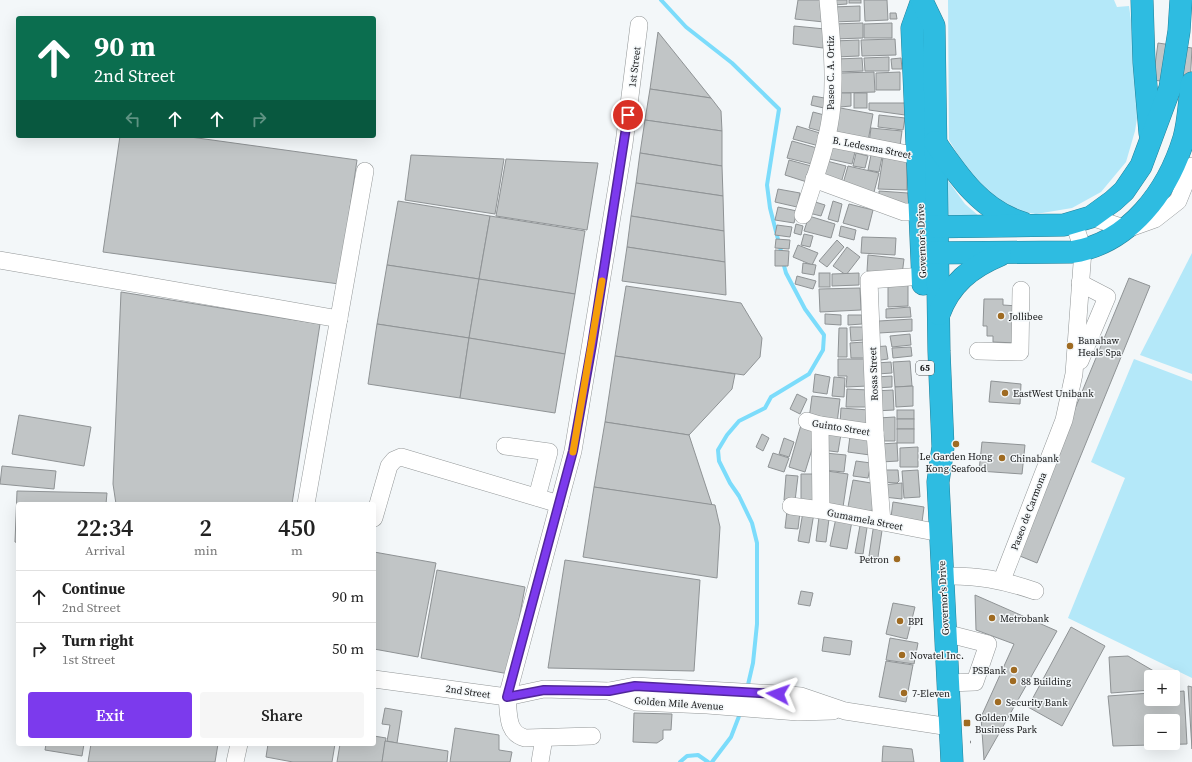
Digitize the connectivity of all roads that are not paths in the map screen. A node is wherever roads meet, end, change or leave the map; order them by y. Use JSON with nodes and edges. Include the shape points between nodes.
{"nodes":[{"id":1,"x":828,"y":0,"type":"edge"},
{"id":2,"x":1142,"y":0,"type":"edge"},
{"id":3,"x":1157,"y":0,"type":"edge"},
{"id":4,"x":1181,"y":0,"type":"edge"},
{"id":5,"x":922,"y":1,"type":"edge"},
{"id":6,"x":639,"y":25,"type":"dead end"},
{"id":7,"x":1144,"y":62,"type":"junction"},
{"id":8,"x":1192,"y":83,"type":"edge"},
{"id":9,"x":826,"y":138,"type":"junction"},
{"id":10,"x":1151,"y":140,"type":"junction"},
{"id":11,"x":935,"y":142,"type":"junction"},
{"id":12,"x":918,"y":156,"type":"junction"},
{"id":13,"x":1192,"y":166,"type":"edge"},
{"id":14,"x":365,"y":171,"type":"dead end"},
{"id":15,"x":814,"y":178,"type":"junction"},
{"id":16,"x":803,"y":215,"type":"dead end"},
{"id":17,"x":1083,"y":220,"type":"junction"},
{"id":18,"x":926,"y":222,"type":"junction"},
{"id":19,"x":1034,"y":227,"type":"junction"},
{"id":20,"x":1127,"y":229,"type":"junction"},
{"id":21,"x":930,"y":253,"type":"junction"},
{"id":22,"x":1004,"y":253,"type":"junction"},
{"id":23,"x":1083,"y":257,"type":"junction"},
{"id":24,"x":0,"y":260,"type":"edge"},
{"id":25,"x":923,"y":276,"type":"junction"},
{"id":26,"x":1080,"y":283,"type":"junction"},
{"id":27,"x":1021,"y":290,"type":"dead end"},
{"id":28,"x":938,"y":315,"type":"junction"},
{"id":29,"x":339,"y":319,"type":"junction"},
{"id":30,"x":978,"y":351,"type":"dead end"},
{"id":31,"x":1074,"y":374,"type":"junction"},
{"id":32,"x":875,"y":433,"type":"junction"},
{"id":33,"x":505,"y":446,"type":"dead end"},
{"id":34,"x":938,"y":482,"type":"junction"},
{"id":35,"x":537,"y":497,"type":"junction"},
{"id":36,"x":306,"y":502,"type":"edge"},
{"id":37,"x":559,"y":504,"type":"junction"},
{"id":38,"x":791,"y":506,"type":"dead end"},
{"id":39,"x":820,"y":510,"type":"junction"},
{"id":40,"x":376,"y":511,"type":"edge"},
{"id":41,"x":882,"y":522,"type":"junction"},
{"id":42,"x":940,"y":533,"type":"junction"},
{"id":43,"x":942,"y":576,"type":"junction"},
{"id":44,"x":1002,"y":580,"type":"junction"},
{"id":45,"x":1036,"y":590,"type":"dead end"},
{"id":46,"x":945,"y":633,"type":"junction"},
{"id":47,"x":376,"y":679,"type":"edge"},
{"id":48,"x":948,"y":683,"type":"junction"},
{"id":49,"x":609,"y":691,"type":"joint"},
{"id":50,"x":507,"y":697,"type":"junction"},
{"id":51,"x":950,"y":727,"type":"junction"},
{"id":52,"x":592,"y":736,"type":"dead end"},
{"id":53,"x":544,"y":738,"type":"junction"},
{"id":54,"x":238,"y":746,"type":"edge"},
{"id":55,"x":235,"y":762,"type":"edge"},
{"id":56,"x":540,"y":762,"type":"edge"},
{"id":57,"x":952,"y":762,"type":"edge"}],
"edges":[{"from":1,"to":9,"type":"street","name":"Paseo C. A. Ortiz","via":[[832,105]]},
{"from":2,"to":7,"type":"highway"},
{"from":3,"to":7,"type":"highway"},
{"from":4,"to":10,"type":"highway","via":[[1170,88]]},
{"from":5,"to":11,"type":"highway","name":"Governor's Drive","number":"65","via":[[934,26]]},
{"from":5,"to":12,"type":"highway","name":"Governor's Drive","number":"65","via":[[912,28]]},
{"from":6,"to":37,"type":"street","name":"1st Street","via":[[624,144],[592,345],[573,451]]},
{"from":7,"to":10,"type":"highway"},
{"from":8,"to":20,"type":"highway","via":[[1184,136],[1175,162],[1149,206]]},
{"from":9,"to":12,"type":"street","name":"B. Ledesma Street"},
{"from":9,"to":15,"type":"street","name":"Paseo C. A. Ortiz"},
{"from":10,"to":17,"type":"highway","via":[[1141,166],[1128,185],[1113,201]]},
{"from":11,"to":18,"type":"highway","name":"Governor's Drive","number":"65"},
{"from":11,"to":19,"type":"highway","via":[[987,206],[1007,218]]},
{"from":12,"to":18,"type":"highway","name":"Governor's Drive","number":"65"},
{"from":13,"to":20,"type":"street","via":[[1178,202],[1155,220]]},
{"from":14,"to":29,"type":"street"},
{"from":15,"to":16,"type":"street","name":"Paseo C. A. Ortiz"},
{"from":15,"to":18,"type":"street"},
{"from":17,"to":19,"type":"highway"},
{"from":17,"to":20,"type":"street"},
{"from":17,"to":23,"type":"street"},
{"from":18,"to":19,"type":"highway"},
{"from":18,"to":21,"type":"highway","name":"Governor's Drive","number":"65"},
{"from":20,"to":23,"type":"highway"},
{"from":21,"to":22,"type":"highway"},
{"from":21,"to":25,"type":"highway","name":"Governor's Drive","number":"65"},
{"from":21,"to":28,"type":"highway","name":"Governor's Drive","number":"65"},
{"from":22,"to":23,"type":"highway","via":[[1057,253]]},
{"from":22,"to":28,"type":"highway","via":[[976,267],[958,281]]},
{"from":23,"to":26,"type":"street","name":"Paseo de Carmona"},
{"from":24,"to":29,"type":"street"},
{"from":25,"to":32,"type":"street","name":"Rosas Street","via":[[869,280]]},
{"from":25,"to":34,"type":"highway","name":"Governor's Drive","number":"65","via":[[928,448]]},
{"from":26,"to":31,"type":"street","name":"Paseo de Carmona"},
{"from":26,"to":31,"type":"street","name":"Paseo de Carmona","via":[[1107,297]]},
{"from":27,"to":30,"type":"street","via":[[1020,352]]},
{"from":28,"to":34,"type":"highway","name":"Governor's Drive","number":"65","via":[[943,447]]},
{"from":29,"to":36,"type":"street"},
{"from":31,"to":44,"type":"street","name":"Paseo de Carmona","via":[[1064,420]]},
{"from":32,"to":39,"type":"street","name":"Guinto Street","via":[[814,423]]},
{"from":32,"to":41,"type":"street","name":"Rosas Street"},
{"from":33,"to":35,"type":"street","via":[[549,452]]},
{"from":34,"to":42,"type":"highway","name":"Governor's Drive","number":"65"},
{"from":35,"to":37,"type":"street"},
{"from":35,"to":40,"type":"street","via":[[401,457],[389,466]]},
{"from":37,"to":50,"type":"street","name":"1st Street"},
{"from":38,"to":39,"type":"street","name":"Gumamela Street"},
{"from":39,"to":41,"type":"street","name":"Gumamela Street"},
{"from":41,"to":42,"type":"street","name":"Gumamela Street"},
{"from":42,"to":43,"type":"highway","name":"Governor's Drive","number":"65"},
{"from":43,"to":44,"type":"street"},
{"from":43,"to":46,"type":"highway","name":"Governor's Drive","number":"65"},
{"from":44,"to":45,"type":"street"},
{"from":46,"to":48,"type":"highway","name":"Governor's Drive","number":"65"},
{"from":46,"to":48,"type":"street","via":[[988,644],[975,682]]},
{"from":47,"to":50,"type":"street","name":"2nd Street"},
{"from":48,"to":51,"type":"highway","name":"Governor's Drive","number":"65"},
{"from":49,"to":50,"type":"street","name":"2nd Street","via":[[544,690]]},
{"from":49,"to":51,"type":"street","name":"Golden Mile Avenue","via":[[636,702],[707,697],[772,702],[798,712],[845,711]]},
{"from":50,"to":53,"type":"street","via":[[510,728],[517,736]]},
{"from":51,"to":57,"type":"highway","name":"Governor's Drive","number":"65"},
{"from":52,"to":53,"type":"street"},
{"from":53,"to":56,"type":"street"},
{"from":54,"to":55,"type":"street"}]}
